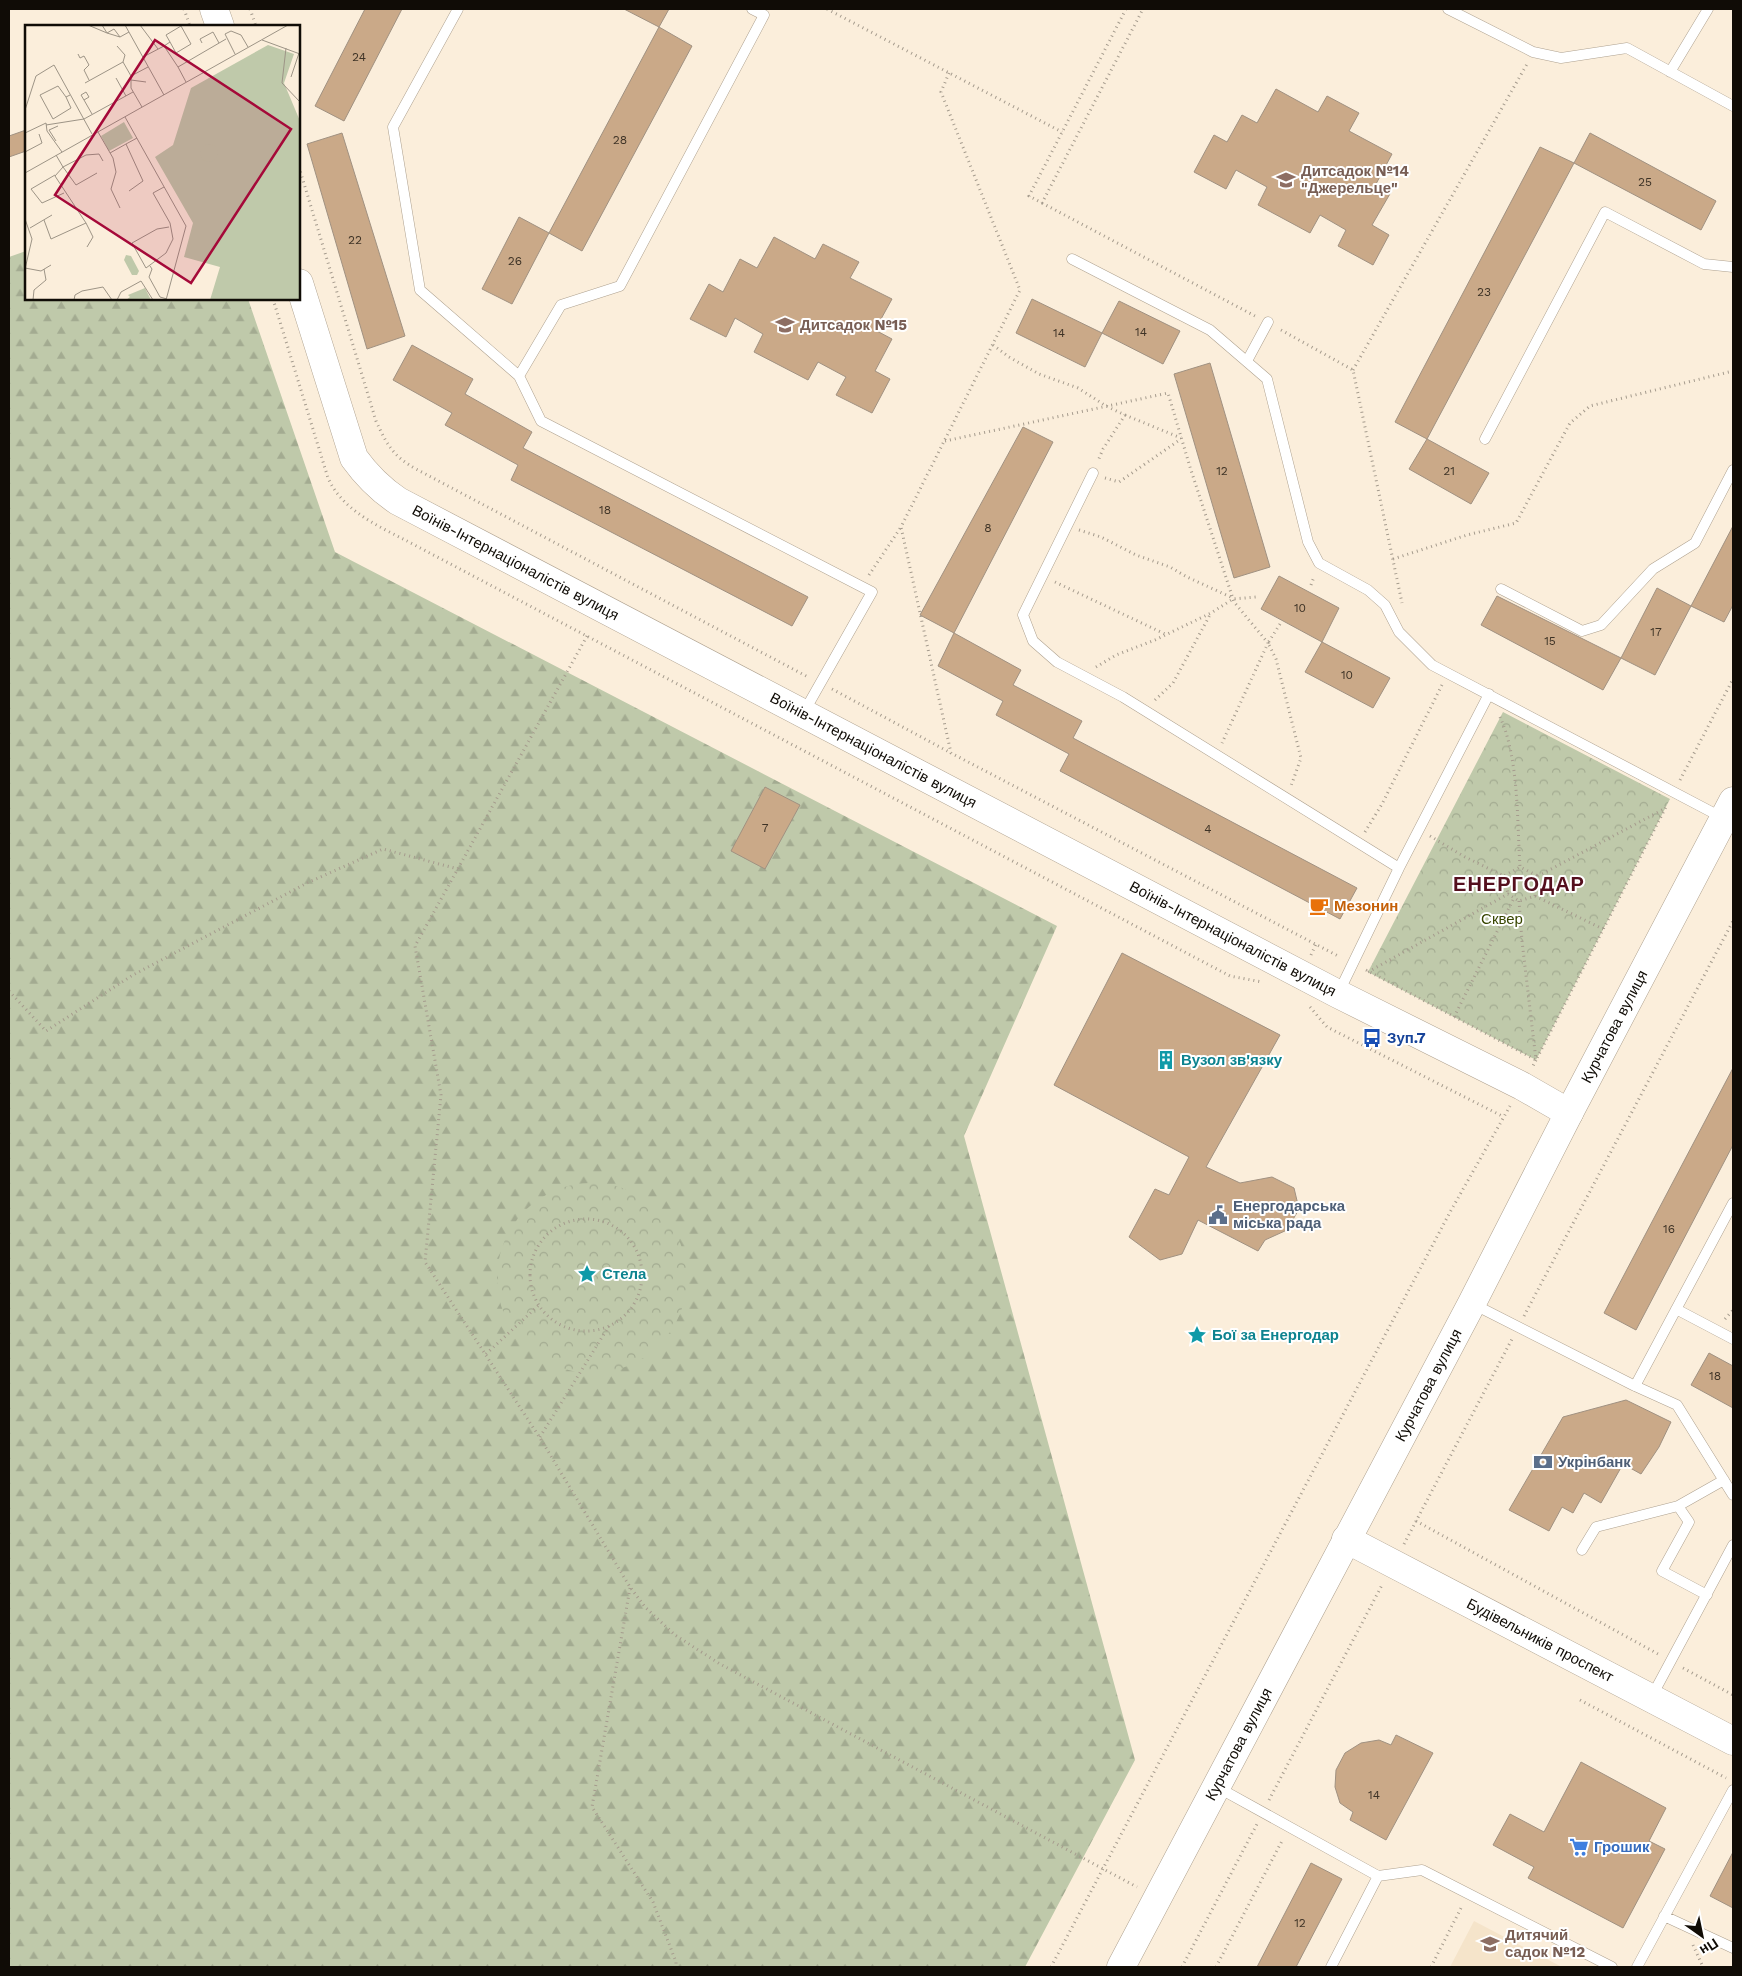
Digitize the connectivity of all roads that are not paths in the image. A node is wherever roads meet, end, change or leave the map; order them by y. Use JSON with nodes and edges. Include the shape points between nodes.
{"nodes":[{"id":1,"x":214,"y":9,"type":"edge"},
{"id":2,"x":458,"y":9,"type":"edge"},
{"id":3,"x":752,"y":9,"type":"edge"},
{"id":4,"x":1448,"y":9,"type":"edge"},
{"id":5,"x":1708,"y":9,"type":"edge"},
{"id":6,"x":220,"y":25,"type":"edge"},
{"id":7,"x":1670,"y":72,"type":"junction"},
{"id":8,"x":1733,"y":106,"type":"edge"},
{"id":9,"x":1072,"y":259,"type":"dead end"},
{"id":10,"x":1733,"y":267,"type":"edge"},
{"id":11,"x":300,"y":286,"type":"edge"},
{"id":12,"x":1268,"y":322,"type":"dead end"},
{"id":13,"x":1247,"y":361,"type":"junction"},
{"id":14,"x":520,"y":376,"type":"junction"},
{"id":15,"x":1485,"y":439,"type":"dead end"},
{"id":16,"x":1733,"y":470,"type":"edge"},
{"id":17,"x":1093,"y":473,"type":"road end"},
{"id":18,"x":1501,"y":590,"type":"dead end"},
{"id":19,"x":1489,"y":694,"type":"junction"},
{"id":20,"x":804,"y":713,"type":"junction"},
{"id":21,"x":1729,"y":810,"type":"edge"},
{"id":22,"x":1398,"y":868,"type":"junction"},
{"id":23,"x":1338,"y":994,"type":"junction"},
{"id":24,"x":1569,"y":1113,"type":"junction"},
{"id":25,"x":1733,"y":1202,"type":"edge"},
{"id":26,"x":1472,"y":1304,"type":"junction"},
{"id":27,"x":1676,"y":1309,"type":"junction"},
{"id":28,"x":1733,"y":1340,"type":"edge"},
{"id":29,"x":1635,"y":1386,"type":"junction"},
{"id":30,"x":1724,"y":1480,"type":"junction"},
{"id":31,"x":1733,"y":1495,"type":"edge"},
{"id":32,"x":1678,"y":1506,"type":"junction"},
{"id":33,"x":1346,"y":1539,"type":"junction"},
{"id":34,"x":1733,"y":1546,"type":"edge"},
{"id":35,"x":1582,"y":1550,"type":"dead end"},
{"id":36,"x":1707,"y":1596,"type":"junction"},
{"id":37,"x":1652,"y":1697,"type":"junction"},
{"id":38,"x":1733,"y":1741,"type":"edge"},
{"id":39,"x":1216,"y":1786,"type":"junction"},
{"id":40,"x":1733,"y":1790,"type":"edge"},
{"id":41,"x":1378,"y":1876,"type":"junction"},
{"id":42,"x":1664,"y":1916,"type":"junction"},
{"id":43,"x":1733,"y":1948,"type":"edge"},
{"id":44,"x":1121,"y":1967,"type":"edge"},
{"id":45,"x":1331,"y":1967,"type":"edge"},
{"id":46,"x":1612,"y":1967,"type":"edge"},
{"id":47,"x":1637,"y":1967,"type":"edge"}],
"edges":[{"from":1,"to":6,"type":"street"},
{"from":2,"to":14,"type":"lane","via":[[393,127],[420,290]]},
{"from":3,"to":14,"type":"lane","via":[[764,15],[620,286],[561,305]]},
{"from":4,"to":7,"type":"lane","via":[[1533,52],[1561,58],[1627,48]]},
{"from":5,"to":7,"type":"lane"},
{"from":7,"to":8,"type":"lane"},
{"from":9,"to":13,"type":"lane","via":[[1210,330]]},
{"from":10,"to":15,"type":"lane","via":[[1704,264],[1604,212]]},
{"from":11,"to":20,"type":"street","name":"Воїнів-Інтернаціоналістів вулиця","via":[[354,458],[379,489]]},
{"from":12,"to":13,"type":"lane"},
{"from":13,"to":19,"type":"lane","via":[[1267,379],[1308,542],[1319,564],[1368,590],[1385,605],[1399,632],[1432,665]]},
{"from":14,"to":20,"type":"lane","via":[[541,421],[872,592]]},
{"from":16,"to":18,"type":"lane","via":[[1695,543],[1653,569],[1601,625],[1582,631]]},
{"from":17,"to":22,"type":"lane","via":[[1023,615],[1033,641],[1057,662],[1145,710]]},
{"from":19,"to":21,"type":"lane","via":[[1674,792]]},
{"from":19,"to":22,"type":"lane"},
{"from":20,"to":23,"type":"street","name":"Воїнів-Інтернаціоналістів вулиця"},
{"from":21,"to":24,"type":"street","name":"Курчатова вулиця"},
{"from":22,"to":23,"type":"lane"},
{"from":23,"to":24,"type":"street","name":"Воїнів-Інтернаціоналістів вулиця"},
{"from":24,"to":26,"type":"street","name":"Курчатова вулиця"},
{"from":25,"to":27,"type":"lane"},
{"from":26,"to":29,"type":"lane"},
{"from":26,"to":33,"type":"street","name":"Курчатова вулиця"},
{"from":27,"to":28,"type":"lane"},
{"from":27,"to":29,"type":"lane"},
{"from":29,"to":30,"type":"lane","via":[[1677,1405]]},
{"from":30,"to":31,"type":"lane"},
{"from":30,"to":32,"type":"lane"},
{"from":32,"to":35,"type":"lane","via":[[1596,1528]]},
{"from":32,"to":36,"type":"lane","via":[[1689,1522],[1662,1572]]},
{"from":33,"to":37,"type":"street","name":"Будівельників проспект"},
{"from":33,"to":39,"type":"street","name":"Курчатова вулиця"},
{"from":34,"to":36,"type":"lane"},
{"from":36,"to":37,"type":"lane"},
{"from":37,"to":38,"type":"street","name":"Будівельників проспект"},
{"from":39,"to":41,"type":"lane"},
{"from":39,"to":44,"type":"street","name":"Курчатова вулиця"},
{"from":40,"to":42,"type":"lane"},
{"from":41,"to":45,"type":"lane"},
{"from":41,"to":46,"type":"lane","via":[[1422,1870]]},
{"from":42,"to":43,"type":"lane"},
{"from":42,"to":47,"type":"lane"}]}
